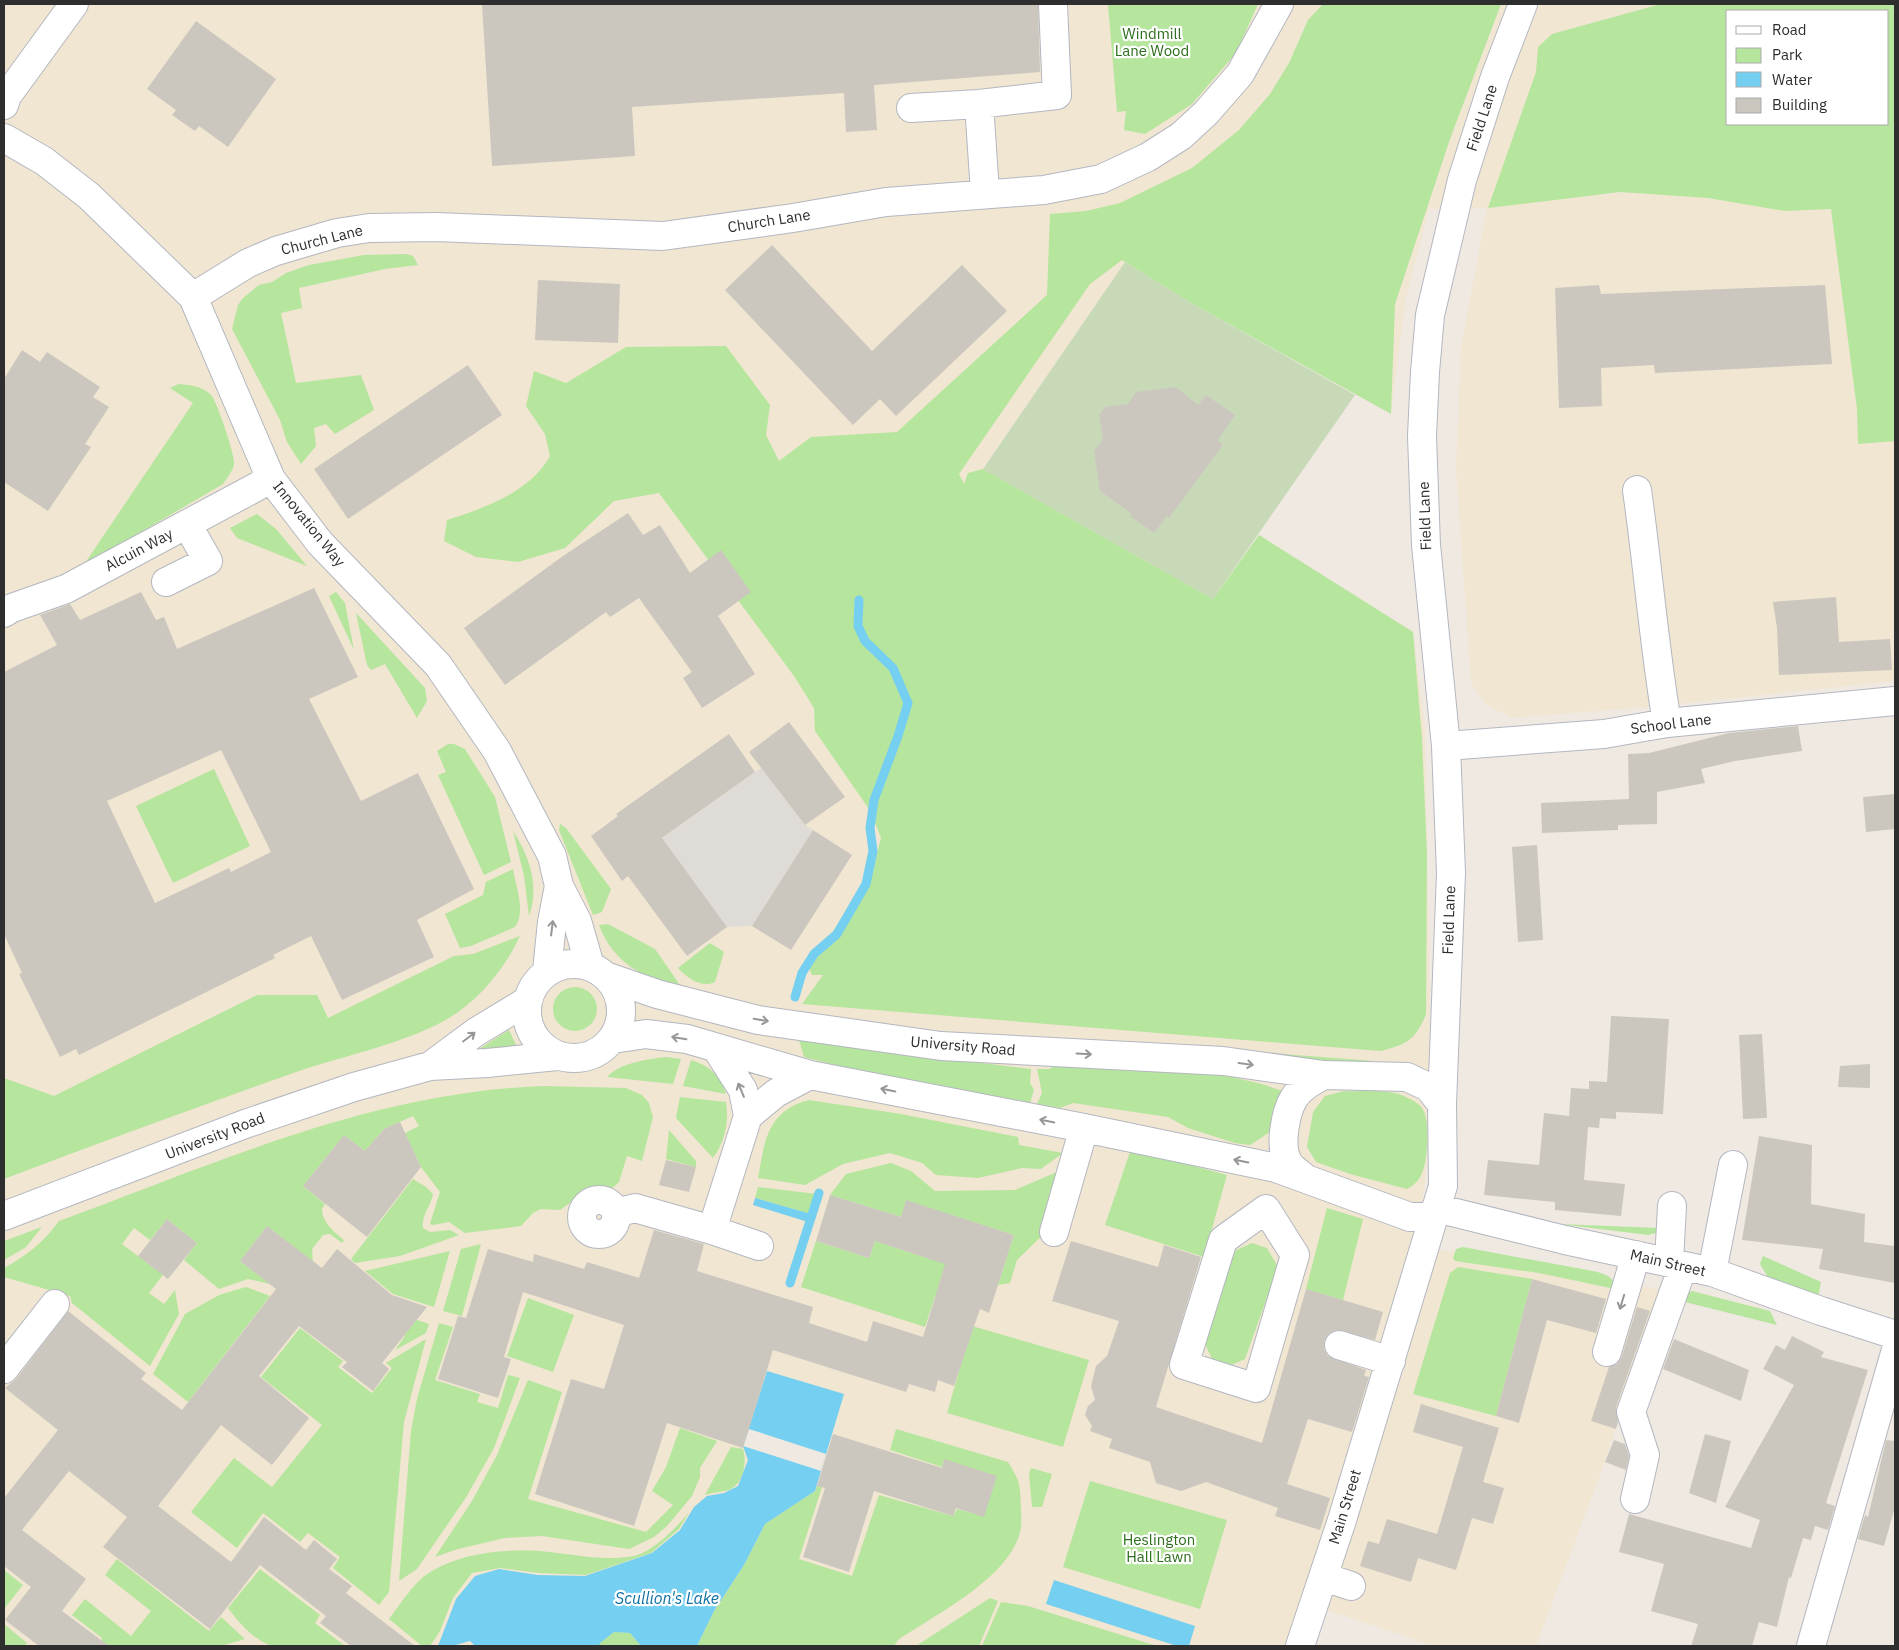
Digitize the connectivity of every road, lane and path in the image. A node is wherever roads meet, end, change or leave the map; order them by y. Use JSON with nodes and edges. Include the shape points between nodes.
{"nodes":[{"id":1,"x":74,"y":4,"type":"edge"},
{"id":2,"x":1053,"y":4,"type":"edge"},
{"id":3,"x":1279,"y":4,"type":"edge"},
{"id":4,"x":1523,"y":4,"type":"edge"},
{"id":5,"x":980,"y":104,"type":"junction"},
{"id":6,"x":4,"y":105,"type":"edge"},
{"id":7,"x":911,"y":108,"type":"dead end"},
{"id":8,"x":4,"y":138,"type":"edge"},
{"id":9,"x":985,"y":194,"type":"junction"},
{"id":10,"x":193,"y":297,"type":"junction"},
{"id":11,"x":272,"y":479,"type":"junction"},
{"id":12,"x":1637,"y":490,"type":"dead end"},
{"id":13,"x":187,"y":524,"type":"junction"},
{"id":14,"x":166,"y":582,"type":"dead end"},
{"id":15,"x":4,"y":613,"type":"edge"},
{"id":16,"x":1895,"y":701,"type":"edge"},
{"id":17,"x":1667,"y":723,"type":"junction"},
{"id":18,"x":1446,"y":746,"type":"junction"},
{"id":19,"x":559,"y":886,"type":"junction"},
{"id":20,"x":547,"y":972,"type":"junction"},
{"id":21,"x":599,"y":972,"type":"junction"},
{"id":22,"x":527,"y":1000,"type":"junction"},
{"id":23,"x":613,"y":1039,"type":"junction"},
{"id":24,"x":1445,"y":1041,"type":"junction"},
{"id":25,"x":716,"y":1048,"type":"junction"},
{"id":26,"x":557,"y":1056,"type":"junction"},
{"id":27,"x":430,"y":1066,"type":"junction"},
{"id":28,"x":810,"y":1075,"type":"junction"},
{"id":29,"x":1324,"y":1075,"type":"junction"},
{"id":30,"x":1407,"y":1077,"type":"junction"},
{"id":31,"x":1442,"y":1104,"type":"junction"},
{"id":32,"x":748,"y":1116,"type":"junction"},
{"id":33,"x":1084,"y":1128,"type":"junction"},
{"id":34,"x":1733,"y":1165,"type":"dead end"},
{"id":35,"x":1276,"y":1168,"type":"junction"},
{"id":36,"x":1304,"y":1178,"type":"junction"},
{"id":37,"x":1672,"y":1206,"type":"dead end"},
{"id":38,"x":1266,"y":1209,"type":"junction"},
{"id":39,"x":1388,"y":1210,"type":"junction"},
{"id":40,"x":1434,"y":1211,"type":"junction"},
{"id":41,"x":616,"y":1214,"type":"dead end"},
{"id":42,"x":4,"y":1216,"type":"edge"},
{"id":43,"x":712,"y":1230,"type":"junction"},
{"id":44,"x":1054,"y":1232,"type":"dead end"},
{"id":45,"x":759,"y":1246,"type":"dead end"},
{"id":46,"x":1636,"y":1255,"type":"junction"},
{"id":47,"x":1676,"y":1264,"type":"junction"},
{"id":48,"x":1712,"y":1272,"type":"junction"},
{"id":49,"x":55,"y":1304,"type":"dead end"},
{"id":50,"x":1895,"y":1334,"type":"edge"},
{"id":51,"x":1339,"y":1345,"type":"dead end"},
{"id":52,"x":1394,"y":1350,"type":"junction"},
{"id":53,"x":1607,"y":1352,"type":"dead end"},
{"id":54,"x":1895,"y":1352,"type":"edge"},
{"id":55,"x":4,"y":1369,"type":"edge"},
{"id":56,"x":1635,"y":1499,"type":"dead end"},
{"id":57,"x":1324,"y":1577,"type":"junction"},
{"id":58,"x":1351,"y":1586,"type":"dead end"},
{"id":59,"x":1300,"y":1646,"type":"edge"},
{"id":60,"x":1811,"y":1646,"type":"edge"}],
"edges":[{"from":1,"to":6,"type":"street","via":[[7,96]]},
{"from":2,"to":5,"type":"street","via":[[1057,95]]},
{"from":3,"to":9,"type":"street","name":"Church Lane","via":[[1240,74],[1181,136],[1148,157],[1101,179],[1044,190]]},
{"from":4,"to":18,"type":"street","name":"Field Lane","via":[[1495,77],[1462,180],[1430,315],[1422,436],[1426,545]]},
{"from":5,"to":7,"type":"street"},
{"from":5,"to":9,"type":"street"},
{"from":8,"to":10,"type":"street","name":"Innovation Way","via":[[44,162],[89,196]]},
{"from":9,"to":10,"type":"street","name":"Church Lane","via":[[886,202],[663,236],[436,227],[369,228],[337,233],[276,251],[248,263]]},
{"from":10,"to":11,"type":"street","name":"Innovation Way"},
{"from":11,"to":13,"type":"street","name":"Alcuin Way"},
{"from":11,"to":19,"type":"street","name":"Innovation Way","via":[[320,543],[438,665],[497,751],[532,813],[552,856]]},
{"from":12,"to":17,"type":"street"},
{"from":13,"to":14,"type":"street","via":[[208,561]]},
{"from":13,"to":15,"type":"street","name":"Alcuin Way","via":[[66,589]]},
{"from":16,"to":17,"type":"street","name":"School Lane"},
{"from":17,"to":18,"type":"street","name":"School Lane","via":[[1604,734]]},
{"from":18,"to":24,"type":"street","name":"Field Lane","via":[[1451,873]]},
{"from":20,"to":19,"type":"street","name":"Innovation Way","one_way":true},
{"from":19,"to":21,"type":"street","name":"Innovation Way"},
{"from":20,"to":21,"type":"street","via":[[568,963]]},
{"from":20,"to":22,"type":"street","via":[[531,989]]},
{"from":21,"to":23,"type":"street","via":[[620,996],[621,1019]]},
{"from":21,"to":29,"type":"street","name":"University Road","one_way":true,"via":[[657,994],[758,1020],[941,1046],[1223,1061]]},
{"from":22,"to":26,"type":"street","via":[[531,1030],[538,1043]]},
{"from":27,"to":22,"type":"street","name":"University Road","one_way":true},
{"from":25,"to":23,"type":"street","one_way":true,"via":[[663,1035]]},
{"from":23,"to":26,"type":"street","via":[[605,1048],[583,1058]]},
{"from":24,"to":30,"type":"street","via":[[1428,1063]]},
{"from":24,"to":31,"type":"street","name":"Field Lane"},
{"from":25,"to":28,"type":"street"},
{"from":32,"to":25,"type":"street","one_way":true,"via":[[742,1090]]},
{"from":26,"to":27,"type":"street","name":"University Road","via":[[488,1064]]},
{"from":27,"to":42,"type":"street","name":"University Road","via":[[354,1087],[245,1124]]},
{"from":28,"to":32,"type":"street","via":[[776,1092]]},
{"from":33,"to":28,"type":"street","one_way":true},
{"from":29,"to":30,"type":"street","name":"University Road"},
{"from":29,"to":36,"type":"street","via":[[1308,1083],[1294,1098],[1288,1114],[1284,1151],[1288,1164]]},
{"from":30,"to":31,"type":"street","name":"University Road","via":[[1428,1088]]},
{"from":31,"to":40,"type":"street","via":[[1443,1186]]},
{"from":32,"to":43,"type":"street"},
{"from":35,"to":33,"type":"street","one_way":true},
{"from":33,"to":44,"type":"street"},
{"from":34,"to":48,"type":"street"},
{"from":35,"to":36,"type":"street"},
{"from":35,"to":38,"type":"street"},
{"from":36,"to":39,"type":"street"},
{"from":37,"to":47,"type":"street"},
{"from":38,"to":38,"type":"street","via":[[1222,1240],[1184,1366],[1256,1388],[1295,1255]]},
{"from":39,"to":40,"type":"street","via":[[1410,1217],[1424,1217]]},
{"from":39,"to":52,"type":"street","name":"Main Street","via":[[1403,1225],[1412,1253]]},
{"from":40,"to":46,"type":"street","name":"Main Street"},
{"from":40,"to":52,"type":"street","name":"Main Street"},
{"from":41,"to":43,"type":"street","via":[[635,1208]]},
{"from":43,"to":45,"type":"street"},
{"from":46,"to":47,"type":"street","name":"Main Street"},
{"from":46,"to":53,"type":"street","one_way":true},
{"from":47,"to":48,"type":"street","name":"Main Street"},
{"from":47,"to":56,"type":"street","via":[[1631,1412],[1645,1455]]},
{"from":48,"to":50,"type":"street","name":"Main Street"},
{"from":49,"to":55,"type":"street"},
{"from":51,"to":52,"type":"street"},
{"from":52,"to":57,"type":"street","name":"Main Street"},
{"from":54,"to":60,"type":"street"},
{"from":57,"to":58,"type":"street"},
{"from":57,"to":59,"type":"street","name":"Main Street"}]}
